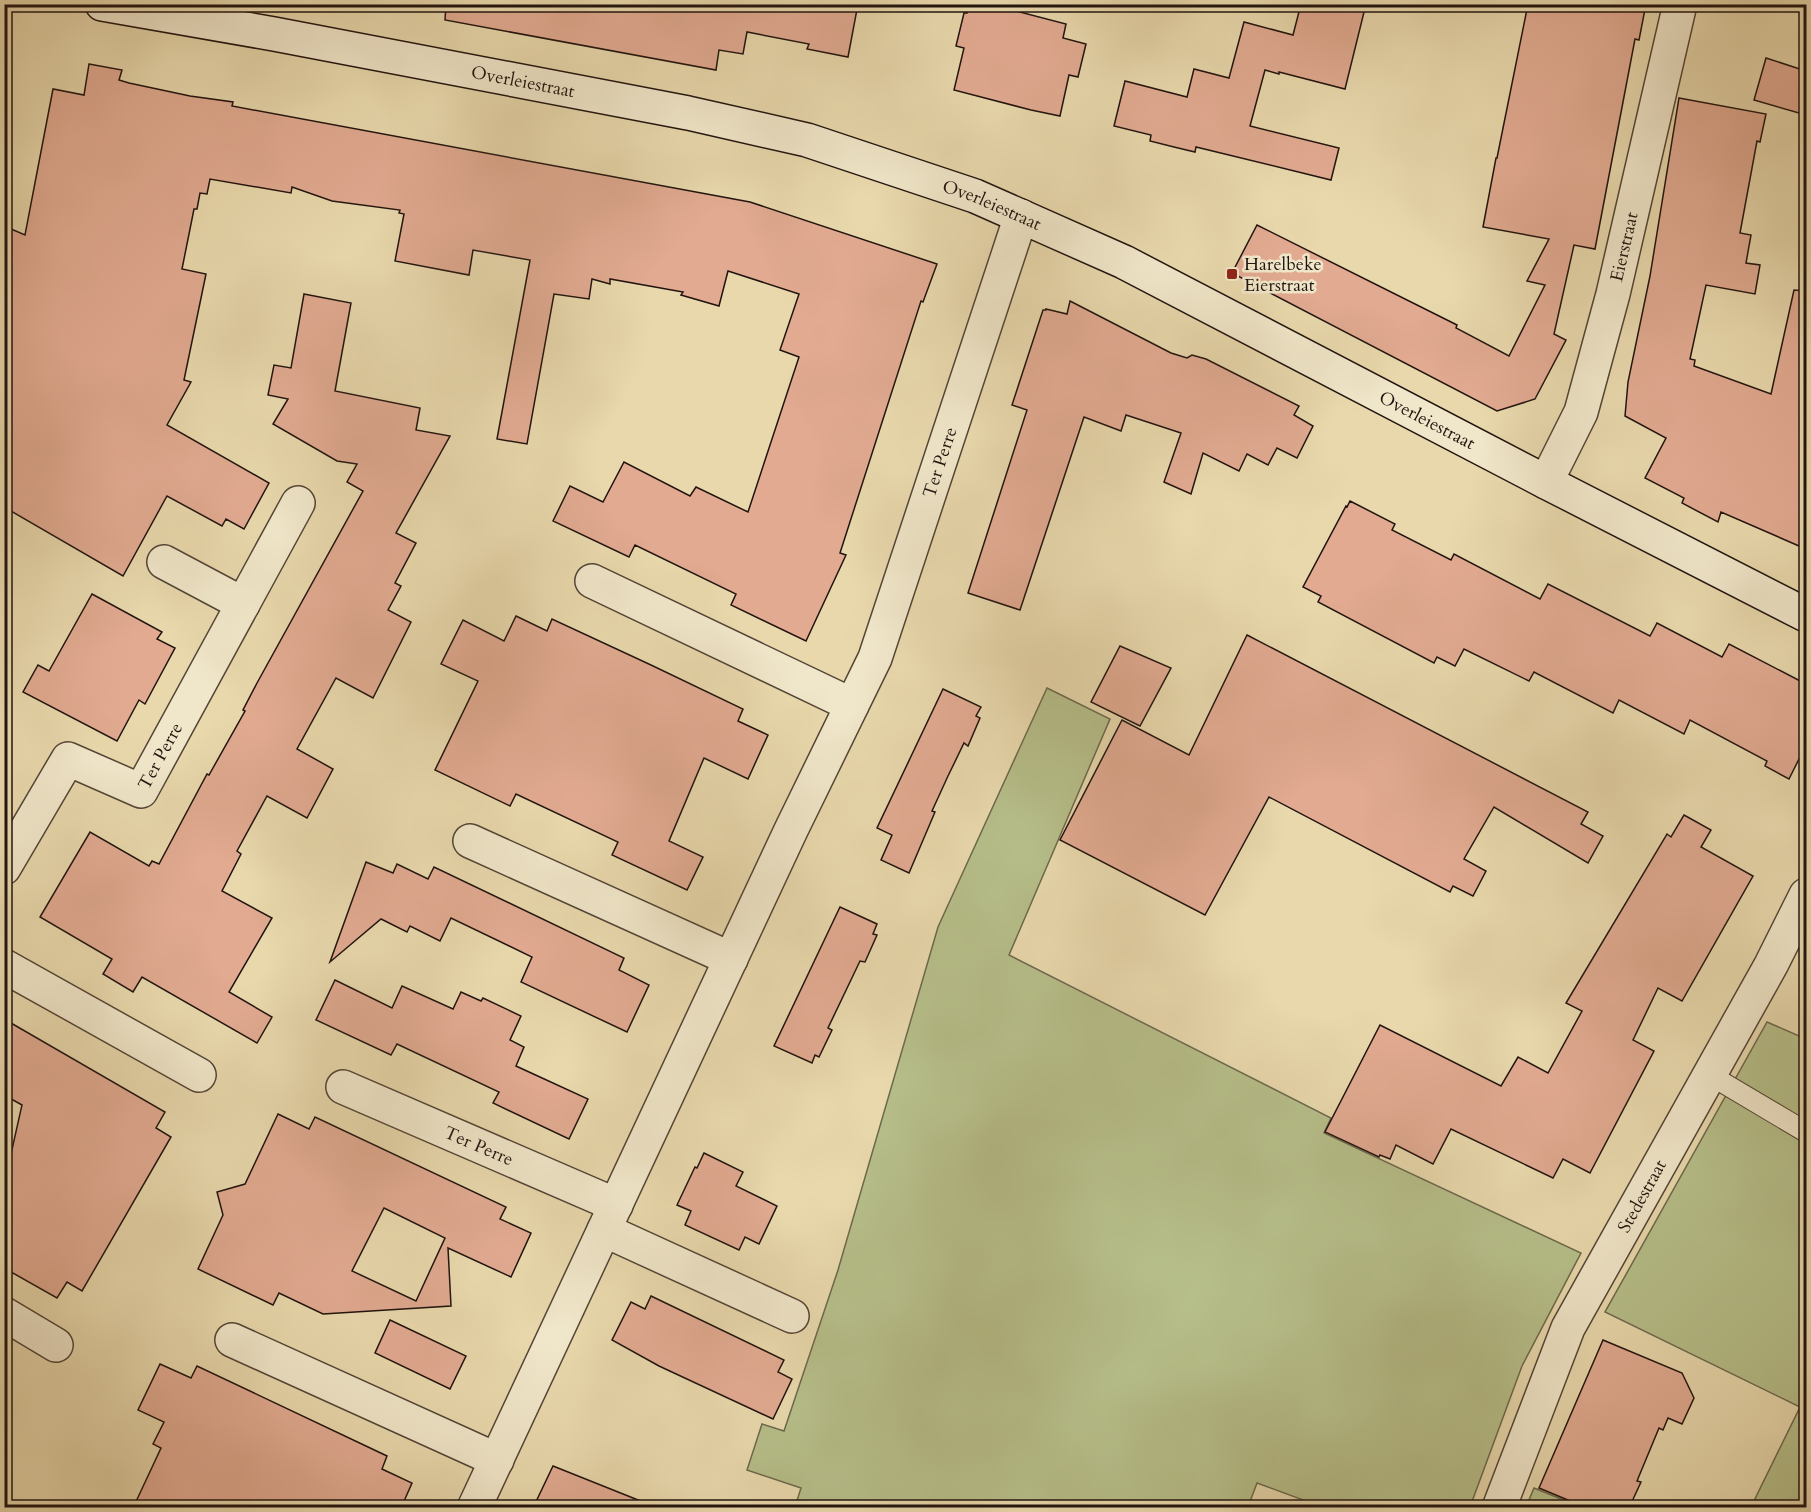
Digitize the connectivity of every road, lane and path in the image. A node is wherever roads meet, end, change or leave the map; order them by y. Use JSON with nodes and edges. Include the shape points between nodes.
{"nodes":[{"id":1,"x":102,"y":4,"type":"edge"},
{"id":2,"x":1680,"y":4,"type":"edge"},
{"id":3,"x":1021,"y":216,"type":"junction"},
{"id":4,"x":1546,"y":482,"type":"junction"},
{"id":5,"x":298,"y":503,"type":"dead end"},
{"id":6,"x":164,"y":562,"type":"dead end"},
{"id":7,"x":592,"y":581,"type":"dead end"},
{"id":8,"x":243,"y":604,"type":"junction"},
{"id":9,"x":1806,"y":615,"type":"edge"},
{"id":10,"x":852,"y":705,"type":"junction"},
{"id":11,"x":470,"y":841,"type":"dead end"},
{"id":12,"x":4,"y":868,"type":"edge"},
{"id":13,"x":1806,"y":895,"type":"edge"},
{"id":14,"x":731,"y":958,"type":"junction"},
{"id":15,"x":4,"y":966,"type":"edge"},
{"id":16,"x":1710,"y":1075,"type":"junction"},
{"id":17,"x":199,"y":1076,"type":"dead end"},
{"id":18,"x":343,"y":1087,"type":"dead end"},
{"id":19,"x":1806,"y":1132,"type":"edge"},
{"id":20,"x":610,"y":1217,"type":"junction"},
{"id":21,"x":4,"y":1314,"type":"edge"},
{"id":22,"x":792,"y":1316,"type":"dead end"},
{"id":23,"x":232,"y":1340,"type":"dead end"},
{"id":24,"x":56,"y":1345,"type":"dead end"},
{"id":25,"x":497,"y":1460,"type":"junction"},
{"id":26,"x":474,"y":1508,"type":"edge"},
{"id":27,"x":1498,"y":1508,"type":"edge"}],
"edges":[{"from":1,"to":3,"type":"street","name":"Overleiestraat","via":[[688,113],[796,137],[975,196]]},
{"from":2,"to":4,"type":"street","name":"Eierstraat","via":[[1613,294],[1581,412]]},
{"from":3,"to":4,"type":"street","name":"Overleiestraat","via":[[1124,262]]},
{"from":3,"to":10,"type":"street","name":"Ter Perre","via":[[875,658]]},
{"from":4,"to":9,"type":"street","name":"Overleiestraat"},
{"from":5,"to":8,"type":"street","name":"Ter Perre"},
{"from":6,"to":8,"type":"street"},
{"from":7,"to":10,"type":"street"},
{"from":8,"to":12,"type":"street","name":"Ter Perre","via":[[141,791],[68,759]]},
{"from":10,"to":14,"type":"street","name":"Ter Perre"},
{"from":11,"to":14,"type":"street"},
{"from":13,"to":16,"type":"street","name":"Stedestraat"},
{"from":14,"to":20,"type":"street","name":"Ter Perre"},
{"from":15,"to":17,"type":"street"},
{"from":16,"to":19,"type":"lane"},
{"from":16,"to":27,"type":"street","name":"Stedestraat","via":[[1568,1328]]},
{"from":18,"to":20,"type":"street","name":"Ter Perre"},
{"from":20,"to":22,"type":"street","name":"Ter Perre"},
{"from":20,"to":25,"type":"street","name":"Ter Perre"},
{"from":21,"to":24,"type":"street"},
{"from":23,"to":25,"type":"street"},
{"from":25,"to":26,"type":"street","name":"Ter Perre"}]}
